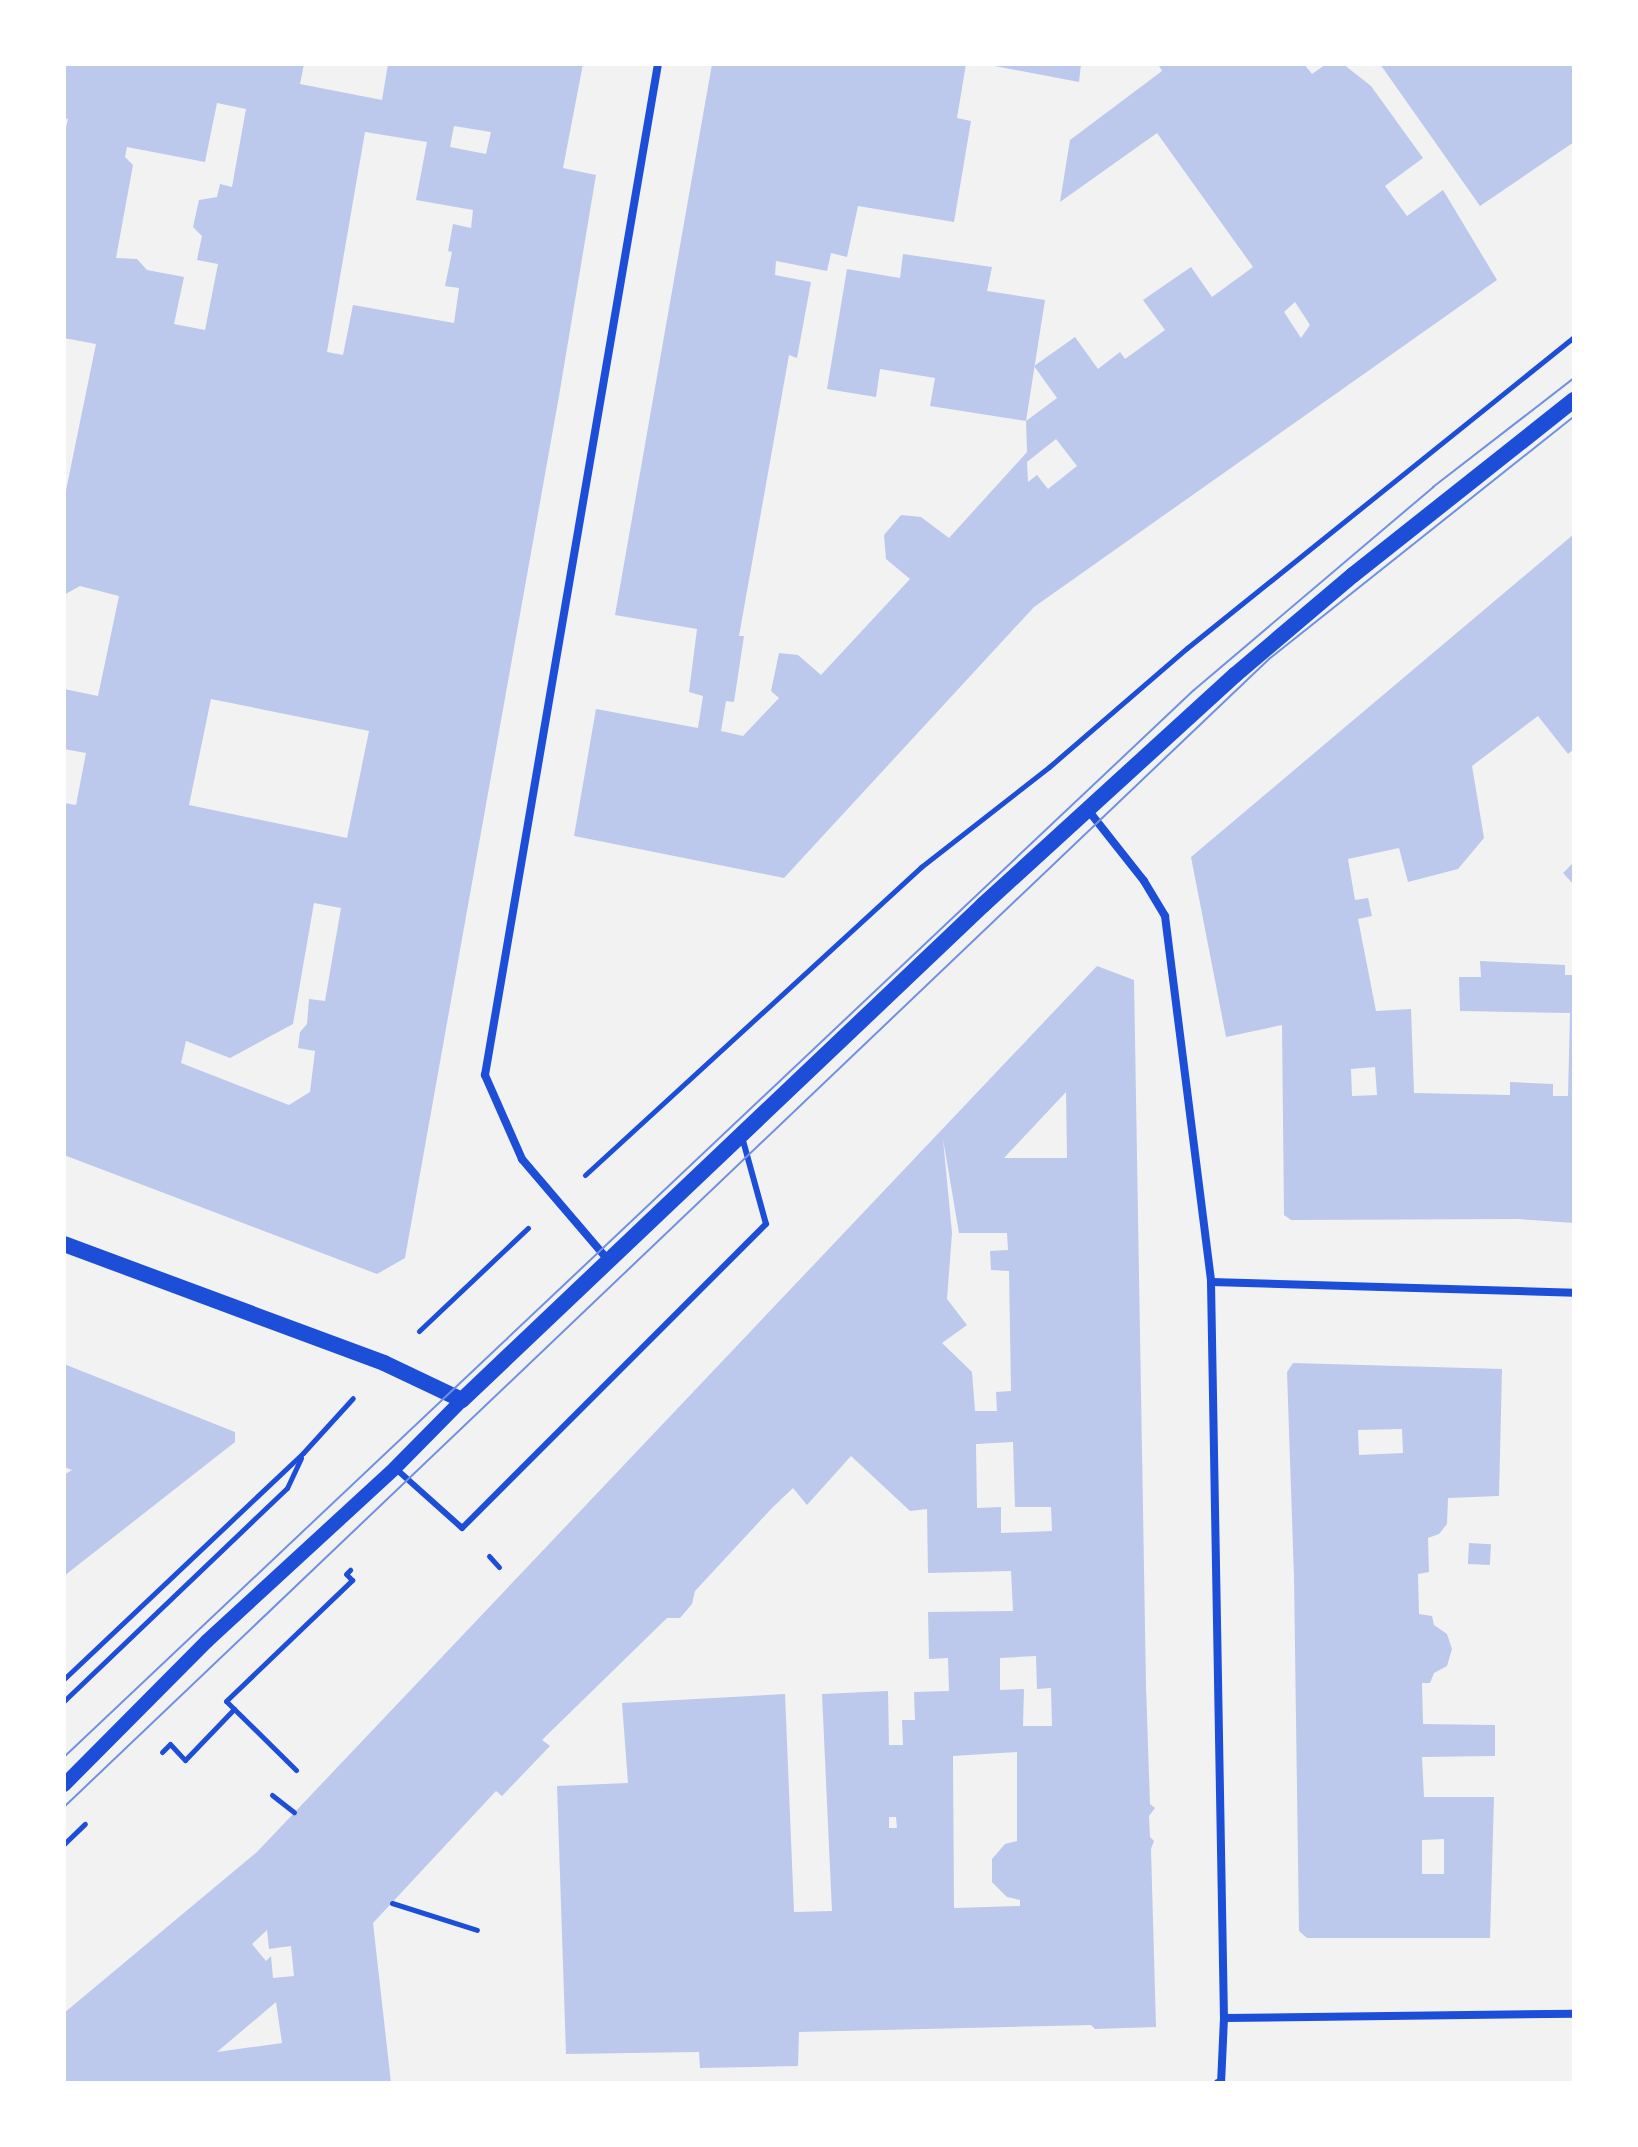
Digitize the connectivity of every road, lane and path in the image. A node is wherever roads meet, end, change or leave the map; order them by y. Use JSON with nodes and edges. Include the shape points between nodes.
{"nodes":[{"id":1,"x":658,"y":64,"type":"edge"},
{"id":2,"x":1574,"y":337,"type":"edge"},
{"id":3,"x":1574,"y":400,"type":"edge"},
{"id":4,"x":1087,"y":809,"type":"junction"},
{"id":5,"x":742,"y":1137,"type":"junction"},
{"id":6,"x":557,"y":1201,"type":"junction"},
{"id":7,"x":64,"y":1244,"type":"edge"},
{"id":8,"x":610,"y":1262,"type":"junction"},
{"id":9,"x":1211,"y":1282,"type":"junction"},
{"id":10,"x":1574,"y":1293,"type":"edge"},
{"id":11,"x":384,"y":1363,"type":"junction"},
{"id":12,"x":462,"y":1400,"type":"junction"},
{"id":13,"x":303,"y":1453,"type":"junction"},
{"id":14,"x":395,"y":1468,"type":"junction"},
{"id":15,"x":355,"y":1565,"type":"dead end"},
{"id":16,"x":64,"y":1679,"type":"edge"},
{"id":17,"x":64,"y":1701,"type":"edge"},
{"id":18,"x":234,"y":1709,"type":"junction"},
{"id":19,"x":160,"y":1754,"type":"dead end"},
{"id":20,"x":296,"y":1770,"type":"dead end"},
{"id":21,"x":64,"y":1785,"type":"edge"},
{"id":22,"x":272,"y":1795,"type":"dead end"},
{"id":23,"x":294,"y":1812,"type":"dead end"},
{"id":24,"x":96,"y":1814,"type":"dead end"},
{"id":25,"x":64,"y":1844,"type":"edge"},
{"id":26,"x":392,"y":1903,"type":"dead end"},
{"id":27,"x":477,"y":1930,"type":"dead end"},
{"id":28,"x":1574,"y":2014,"type":"edge"},
{"id":29,"x":1224,"y":2018,"type":"junction"},
{"id":30,"x":1220,"y":2083,"type":"edge"}],
"edges":[{"from":1,"to":6,"type":"street","via":[[485,1075],[522,1159]]},
{"from":2,"to":6,"type":"path","via":[[921,867]]},
{"from":3,"to":4,"type":"main road","via":[[1353,575]]},
{"from":4,"to":5,"type":"main road"},
{"from":4,"to":9,"type":"street","via":[[1165,916]]},
{"from":5,"to":8,"type":"main road"},
{"from":5,"to":14,"type":"lane","via":[[766,1224],[462,1528]]},
{"from":6,"to":8,"type":"street"},
{"from":6,"to":11,"type":"path"},
{"from":7,"to":11,"type":"main road"},
{"from":8,"to":12,"type":"main road"},
{"from":9,"to":10,"type":"street"},
{"from":9,"to":29,"type":"street"},
{"from":11,"to":12,"type":"main road"},
{"from":11,"to":13,"type":"path"},
{"from":12,"to":14,"type":"street"},
{"from":13,"to":16,"type":"path"},
{"from":13,"to":17,"type":"path","via":[[287,1488]]},
{"from":14,"to":21,"type":"street","via":[[207,1641]]},
{"from":15,"to":18,"type":"path","via":[[346,1574],[352,1580],[226,1701]]},
{"from":18,"to":19,"type":"path","via":[[185,1760],[170,1744]]},
{"from":18,"to":20,"type":"path"},
{"from":22,"to":23,"type":"path"},
{"from":24,"to":25,"type":"path"},
{"from":26,"to":27,"type":"path"},
{"from":28,"to":29,"type":"street"},
{"from":29,"to":30,"type":"street"}]}
